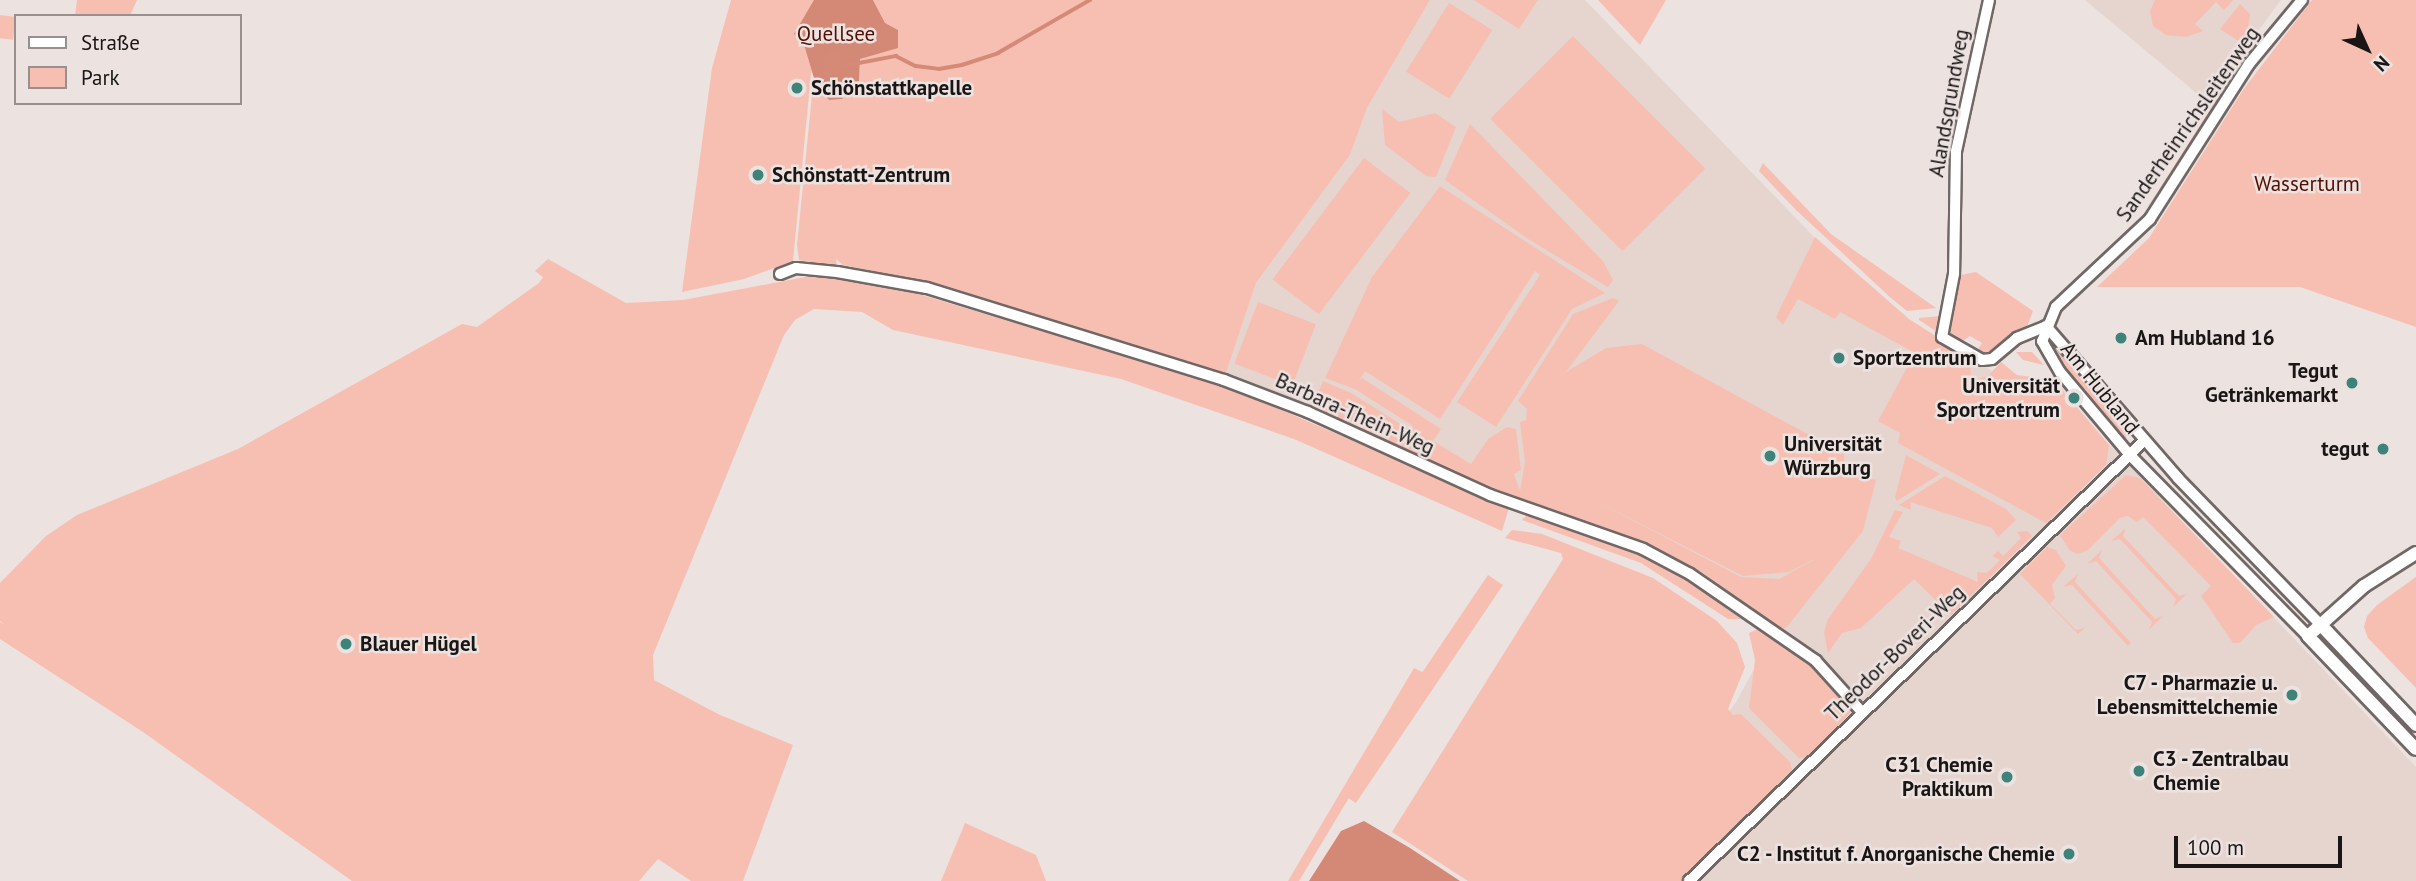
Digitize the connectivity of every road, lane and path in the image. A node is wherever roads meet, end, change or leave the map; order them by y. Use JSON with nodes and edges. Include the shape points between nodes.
{"nodes":[{"id":1,"x":1989,"y":0,"type":"edge"},
{"id":2,"x":2302,"y":0,"type":"edge"},
{"id":3,"x":780,"y":274,"type":"dead end"},
{"id":4,"x":2046,"y":326,"type":"junction"},
{"id":5,"x":2144,"y":440,"type":"junction"},
{"id":6,"x":2129,"y":454,"type":"junction"},
{"id":7,"x":2416,"y":553,"type":"edge"},
{"id":8,"x":2319,"y":624,"type":"junction"},
{"id":9,"x":2308,"y":636,"type":"junction"},
{"id":10,"x":1862,"y":712,"type":"junction"},
{"id":11,"x":2416,"y":725,"type":"edge"},
{"id":12,"x":2416,"y":749,"type":"edge"},
{"id":13,"x":1689,"y":881,"type":"edge"}],
"edges":[{"from":1,"to":4,"type":"street","name":"Alandsgrundweg","via":[[1956,150],[1954,274],[1941,337],[1982,360],[1992,359],[2017,338]]},
{"from":2,"to":4,"type":"street","name":"Sanderheinrichsleitenweg","via":[[2249,64],[2150,219],[2056,307]]},
{"from":3,"to":10,"type":"street","name":"Barbara-Thein-Weg","via":[[796,268],[837,271],[927,288],[1224,380],[1308,412],[1490,495],[1643,549],[1690,574],[1816,661]]},
{"from":4,"to":5,"type":"street","name":"Am Hubland"},
{"from":4,"to":6,"type":"street","name":"Am Hubland","via":[[2045,352]]},
{"from":5,"to":6,"type":"street","name":"Theodor-Boveri-Weg"},
{"from":5,"to":8,"type":"street","name":"Am Hubland"},
{"from":6,"to":9,"type":"street","name":"Am Hubland"},
{"from":6,"to":10,"type":"street","name":"Theodor-Boveri-Weg"},
{"from":7,"to":8,"type":"street","via":[[2364,586]]},
{"from":8,"to":9,"type":"street"},
{"from":8,"to":11,"type":"street","name":"Am Hubland"},
{"from":9,"to":12,"type":"street","name":"Am Hubland"},
{"from":10,"to":13,"type":"street","name":"Theodor-Boveri-Weg"}]}
